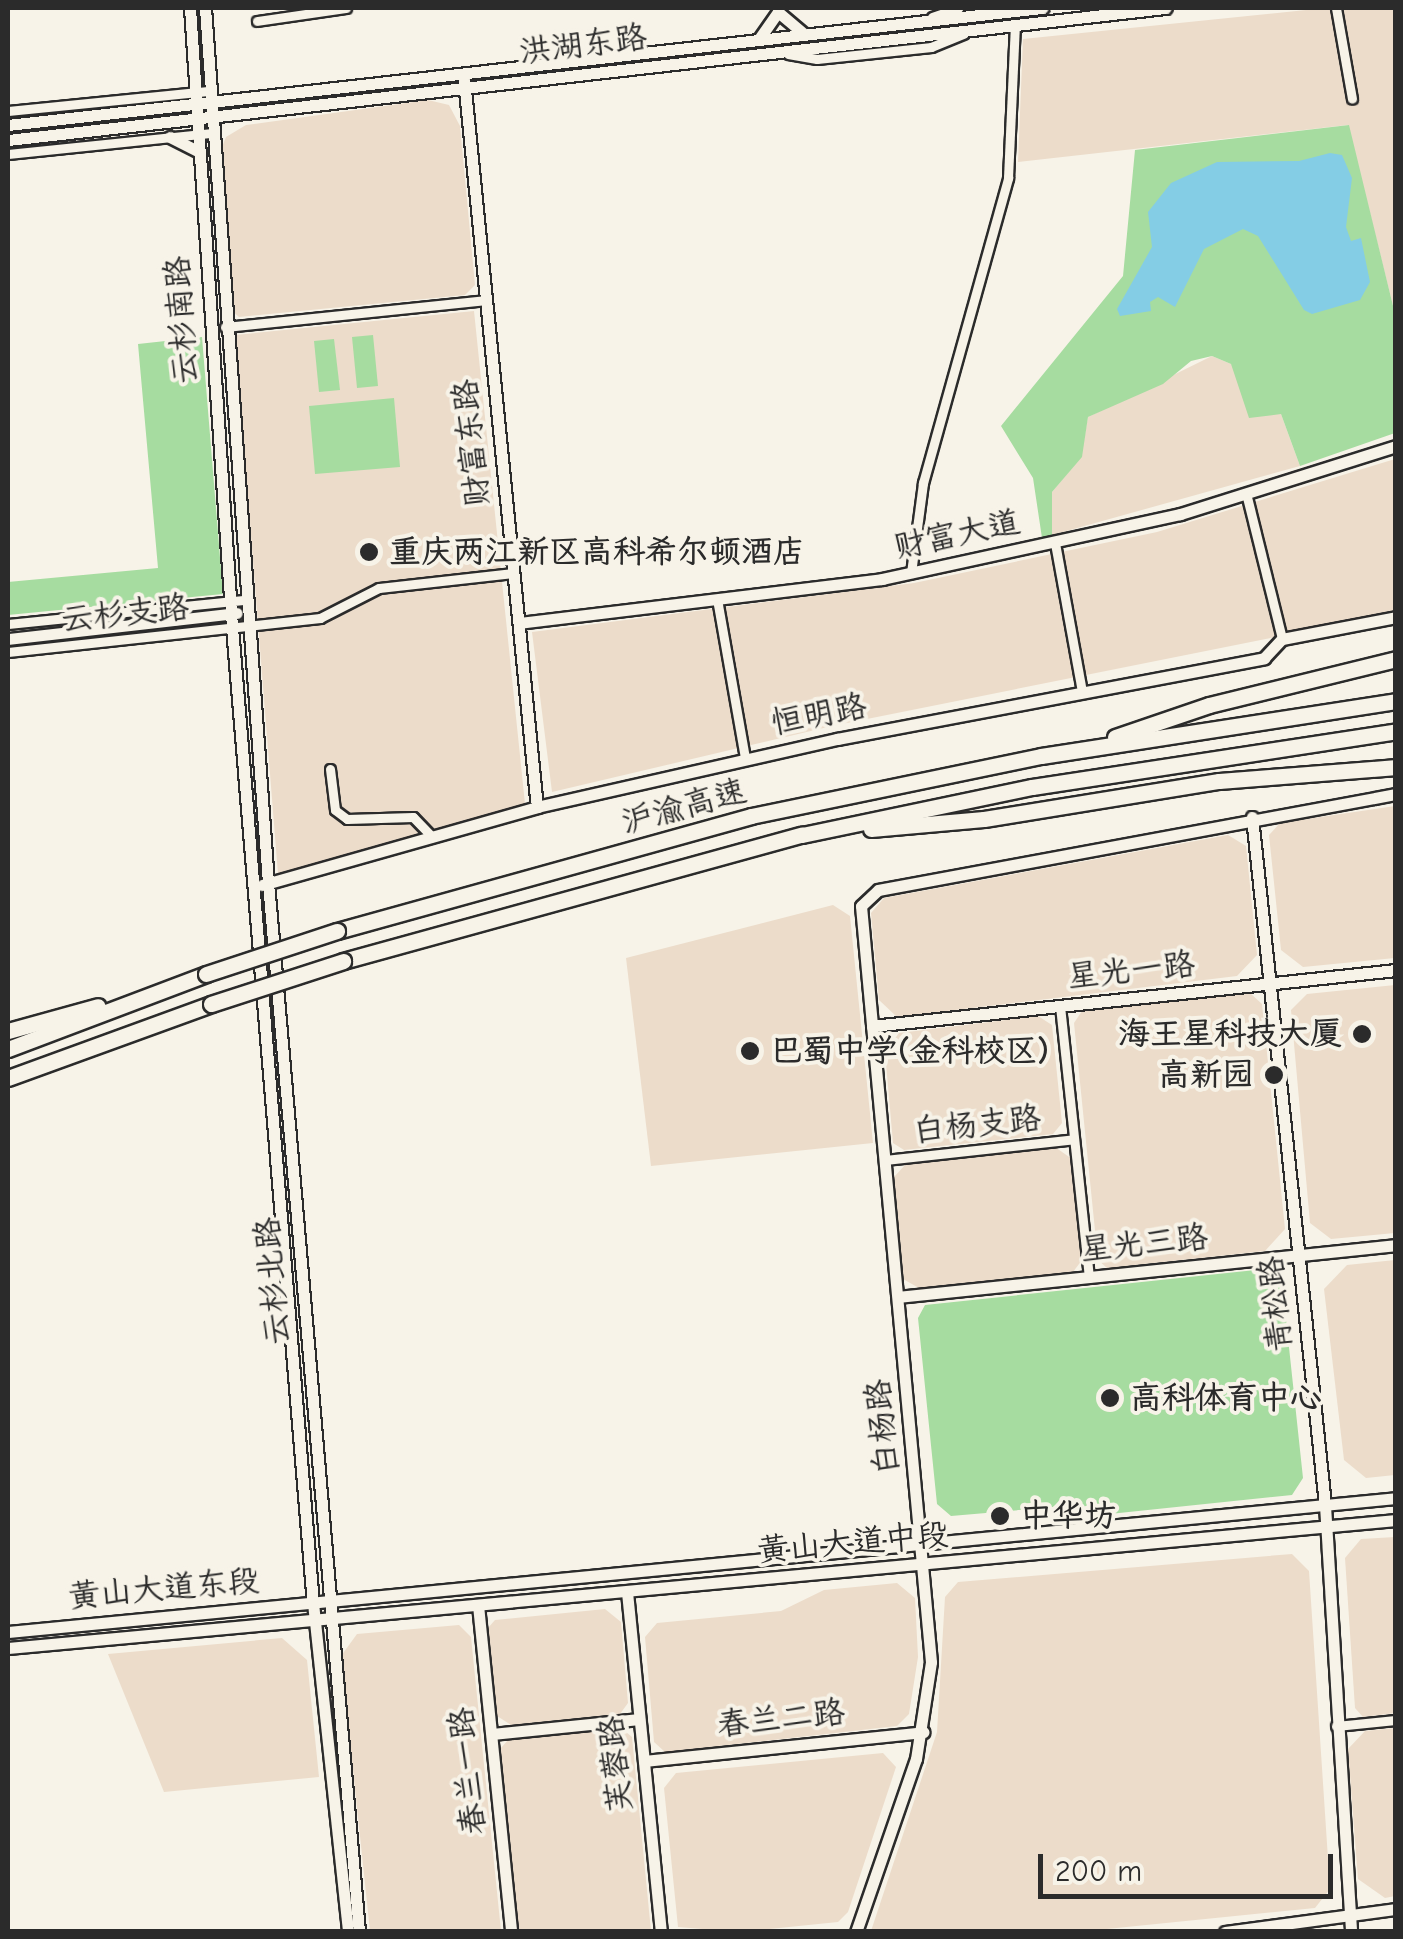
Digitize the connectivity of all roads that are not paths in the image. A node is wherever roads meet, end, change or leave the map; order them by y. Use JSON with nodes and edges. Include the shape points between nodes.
{"nodes":[{"id":1,"x":190,"y":8,"type":"edge"},
{"id":2,"x":204,"y":8,"type":"edge"},
{"id":3,"x":346,"y":8,"type":"edge"},
{"id":4,"x":958,"y":8,"type":"edge"},
{"id":5,"x":1042,"y":8,"type":"edge"},
{"id":6,"x":1164,"y":8,"type":"edge"},
{"id":7,"x":1336,"y":8,"type":"edge"},
{"id":8,"x":778,"y":10,"type":"edge"},
{"id":9,"x":257,"y":21,"type":"dead end"},
{"id":10,"x":920,"y":21,"type":"junction"},
{"id":11,"x":1015,"y":24,"type":"junction"},
{"id":12,"x":804,"y":34,"type":"junction"},
{"id":13,"x":759,"y":39,"type":"junction"},
{"id":14,"x":464,"y":72,"type":"junction"},
{"id":15,"x":465,"y":86,"type":"junction"},
{"id":16,"x":208,"y":91,"type":"junction"},
{"id":17,"x":194,"y":92,"type":"junction"},
{"id":18,"x":1352,"y":99,"type":"dead end"},
{"id":19,"x":201,"y":106,"type":"junction"},
{"id":20,"x":8,"y":111,"type":"edge"},
{"id":21,"x":8,"y":126,"type":"edge"},
{"id":22,"x":203,"y":128,"type":"junction"},
{"id":23,"x":170,"y":136,"type":"junction"},
{"id":24,"x":8,"y":140,"type":"edge"},
{"id":25,"x":197,"y":151,"type":"junction"},
{"id":26,"x":8,"y":154,"type":"edge"},
{"id":27,"x":486,"y":300,"type":"junction"},
{"id":28,"x":225,"y":326,"type":"junction"},
{"id":29,"x":1396,"y":446,"type":"edge"},
{"id":30,"x":1246,"y":493,"type":"junction"},
{"id":31,"x":1055,"y":543,"type":"junction"},
{"id":32,"x":514,"y":573,"type":"junction"},
{"id":33,"x":911,"y":573,"type":"junction"},
{"id":34,"x":717,"y":599,"type":"junction"},
{"id":35,"x":247,"y":613,"type":"junction"},
{"id":36,"x":231,"y":614,"type":"junction"},
{"id":37,"x":1396,"y":616,"type":"edge"},
{"id":38,"x":519,"y":623,"type":"junction"},
{"id":39,"x":8,"y":624,"type":"edge"},
{"id":40,"x":8,"y":639,"type":"edge"},
{"id":41,"x":1282,"y":639,"type":"junction"},
{"id":42,"x":8,"y":652,"type":"edge"},
{"id":43,"x":1396,"y":659,"type":"edge"},
{"id":44,"x":1082,"y":692,"type":"junction"},
{"id":45,"x":1396,"y":700,"type":"edge"},
{"id":46,"x":1396,"y":732,"type":"edge"},
{"id":47,"x":1077,"y":750,"type":"junction"},
{"id":48,"x":746,"y":758,"type":"junction"},
{"id":49,"x":1396,"y":767,"type":"edge"},
{"id":50,"x":330,"y":769,"type":"dead end"},
{"id":51,"x":1396,"y":794,"type":"edge"},
{"id":52,"x":537,"y":807,"type":"junction"},
{"id":53,"x":1252,"y":817,"type":"junction"},
{"id":54,"x":802,"y":835,"type":"junction"},
{"id":55,"x":432,"y":837,"type":"junction"},
{"id":56,"x":268,"y":884,"type":"junction"},
{"id":57,"x":254,"y":887,"type":"junction"},
{"id":58,"x":1396,"y":970,"type":"edge"},
{"id":59,"x":1270,"y":984,"type":"junction"},
{"id":60,"x":132,"y":1000,"type":"junction"},
{"id":61,"x":1060,"y":1006,"type":"junction"},
{"id":62,"x":872,"y":1026,"type":"junction"},
{"id":63,"x":8,"y":1030,"type":"edge"},
{"id":64,"x":8,"y":1049,"type":"edge"},
{"id":65,"x":8,"y":1078,"type":"edge"},
{"id":66,"x":1074,"y":1139,"type":"junction"},
{"id":67,"x":885,"y":1160,"type":"junction"},
{"id":68,"x":1396,"y":1245,"type":"edge"},
{"id":69,"x":1298,"y":1255,"type":"junction"},
{"id":70,"x":1088,"y":1277,"type":"junction"},
{"id":71,"x":898,"y":1297,"type":"junction"},
{"id":72,"x":1396,"y":1498,"type":"edge"},
{"id":73,"x":1325,"y":1506,"type":"junction"},
{"id":74,"x":1396,"y":1520,"type":"edge"},
{"id":75,"x":1326,"y":1526,"type":"junction"},
{"id":76,"x":922,"y":1544,"type":"junction"},
{"id":77,"x":924,"y":1564,"type":"junction"},
{"id":78,"x":627,"y":1592,"type":"junction"},
{"id":79,"x":320,"y":1602,"type":"junction"},
{"id":80,"x":478,"y":1605,"type":"junction"},
{"id":81,"x":322,"y":1621,"type":"junction"},
{"id":82,"x":8,"y":1632,"type":"edge"},
{"id":83,"x":8,"y":1648,"type":"edge"},
{"id":84,"x":640,"y":1719,"type":"junction"},
{"id":85,"x":1396,"y":1720,"type":"edge"},
{"id":86,"x":1336,"y":1726,"type":"junction"},
{"id":87,"x":924,"y":1732,"type":"junction"},
{"id":88,"x":492,"y":1734,"type":"junction"},
{"id":89,"x":644,"y":1761,"type":"junction"},
{"id":90,"x":1396,"y":1908,"type":"edge"},
{"id":91,"x":1350,"y":1925,"type":"edge"},
{"id":92,"x":348,"y":1932,"type":"edge"},
{"id":93,"x":359,"y":1932,"type":"edge"},
{"id":94,"x":511,"y":1932,"type":"edge"},
{"id":95,"x":661,"y":1932,"type":"edge"},
{"id":96,"x":856,"y":1932,"type":"edge"},
{"id":97,"x":1225,"y":1932,"type":"edge"}],
"edges":[{"from":1,"to":17,"type":"main road","name":"云杉南路"},
{"from":2,"to":16,"type":"main road","name":"云杉南路"},
{"from":3,"to":9,"type":"street"},
{"from":4,"to":10,"type":"street"},
{"from":5,"to":10,"type":"main road","name":"洪湖东路"},
{"from":6,"to":11,"type":"main road","name":"洪湖东路"},
{"from":7,"to":18,"type":"street"},
{"from":8,"to":12,"type":"main road"},
{"from":8,"to":13,"type":"main road"},
{"from":10,"to":12,"type":"main road","name":"洪湖东路"},
{"from":11,"to":15,"type":"main road","name":"洪湖东路"},
{"from":11,"to":33,"type":"street","via":[[1008,178],[923,484]]},
{"from":12,"to":13,"type":"main road","name":"洪湖东路"},
{"from":13,"to":14,"type":"main road","name":"洪湖东路"},
{"from":14,"to":15,"type":"main road","name":"财富东路"},
{"from":14,"to":19,"type":"main road","name":"洪湖东路"},
{"from":15,"to":22,"type":"main road","name":"洪湖东路"},
{"from":15,"to":27,"type":"main road","name":"财富东路"},
{"from":16,"to":17,"type":"street"},
{"from":16,"to":19,"type":"main road","name":"云杉南路"},
{"from":17,"to":19,"type":"main road","name":"云杉南路"},
{"from":17,"to":20,"type":"street"},
{"from":19,"to":21,"type":"main road","name":"洪湖东路"},
{"from":19,"to":22,"type":"main road","name":"云杉南路"},
{"from":22,"to":23,"type":"street","name":"洪湖东路"},
{"from":22,"to":24,"type":"main road","name":"洪湖东路"},
{"from":22,"to":25,"type":"main road","name":"云杉南路"},
{"from":22,"to":28,"type":"main road","name":"云杉南路"},
{"from":23,"to":25,"type":"main road"},
{"from":23,"to":26,"type":"street","name":"洪湖东路"},
{"from":25,"to":36,"type":"main road","name":"云杉南路"},
{"from":27,"to":28,"type":"street"},
{"from":27,"to":32,"type":"main road","name":"财富东路"},
{"from":28,"to":35,"type":"main road","name":"云杉南路"},
{"from":29,"to":30,"type":"main road","name":"财富大道"},
{"from":30,"to":31,"type":"main road","name":"财富大道"},
{"from":30,"to":41,"type":"street"},
{"from":31,"to":33,"type":"main road","name":"财富大道"},
{"from":31,"to":44,"type":"street"},
{"from":32,"to":35,"type":"street","via":[[379,588],[320,618]]},
{"from":32,"to":38,"type":"main road","name":"财富东路"},
{"from":33,"to":34,"type":"main road","name":"财富大道"},
{"from":34,"to":38,"type":"main road","name":"财富大道"},
{"from":34,"to":48,"type":"street"},
{"from":35,"to":36,"type":"main road"},
{"from":35,"to":56,"type":"main road","name":"云杉北路"},
{"from":36,"to":39,"type":"street","name":"云杉支路"},
{"from":36,"to":40,"type":"main road"},
{"from":36,"to":42,"type":"street","name":"云杉支路"},
{"from":36,"to":57,"type":"main road","name":"云杉北路"},
{"from":37,"to":41,"type":"main road","name":"恒明路"},
{"from":38,"to":52,"type":"main road","name":"财富东路"},
{"from":41,"to":44,"type":"main road","name":"恒明路","via":[[1264,658]]},
{"from":43,"to":47,"type":"highway","via":[[1209,705]]},
{"from":44,"to":48,"type":"main road","name":"恒明路"},
{"from":45,"to":47,"type":"highway","name":"沪渝高速"},
{"from":46,"to":54,"type":"highway","name":"沪渝高速","via":[[1032,787]]},
{"from":47,"to":60,"type":"highway","name":"沪渝高速","bridge":true,"via":[[751,816],[337,931]]},
{"from":48,"to":52,"type":"main road","name":"恒明路"},
{"from":49,"to":54,"type":"highway","via":[[1238,779],[984,819]]},
{"from":50,"to":55,"type":"street","via":[[335,810],[347,819],[413,817]]},
{"from":51,"to":53,"type":"main road"},
{"from":52,"to":55,"type":"main road","name":"恒明路"},
{"from":53,"to":59,"type":"main road","name":"青松路"},
{"from":53,"to":62,"type":"main road","name":"白杨路","via":[[878,890],[861,906]]},
{"from":54,"to":65,"type":"highway","name":"沪渝高速","bridge":true,"via":[[343,961]]},
{"from":55,"to":56,"type":"main road","name":"恒明路"},
{"from":56,"to":57,"type":"main road","name":"恒明路"},
{"from":56,"to":79,"type":"main road","name":"云杉北路"},
{"from":57,"to":79,"type":"main road","name":"云杉北路"},
{"from":58,"to":59,"type":"main road","name":"星光一路"},
{"from":59,"to":61,"type":"main road","name":"星光一路"},
{"from":59,"to":69,"type":"main road","name":"青松路"},
{"from":60,"to":63,"type":"highway"},
{"from":60,"to":64,"type":"highway","name":"沪渝高速"},
{"from":61,"to":62,"type":"main road","name":"星光一路"},
{"from":61,"to":66,"type":"street"},
{"from":62,"to":67,"type":"main road","name":"白杨路"},
{"from":66,"to":67,"type":"street","name":"白杨支路"},
{"from":66,"to":70,"type":"street"},
{"from":67,"to":71,"type":"main road","name":"白杨路"},
{"from":68,"to":69,"type":"main road","name":"星光三路"},
{"from":69,"to":70,"type":"main road","name":"星光三路"},
{"from":69,"to":73,"type":"main road","name":"青松路"},
{"from":70,"to":71,"type":"main road","name":"星光三路"},
{"from":71,"to":76,"type":"main road","name":"白杨路"},
{"from":72,"to":73,"type":"main road","name":"黄山大道中段"},
{"from":73,"to":75,"type":"main road","name":"青松路"},
{"from":73,"to":76,"type":"main road","name":"黄山大道中段"},
{"from":74,"to":75,"type":"main road","name":"黄山大道中段"},
{"from":75,"to":77,"type":"main road","name":"黄山大道中段"},
{"from":75,"to":86,"type":"main road","name":"青松路"},
{"from":76,"to":77,"type":"main road","name":"白杨路"},
{"from":76,"to":79,"type":"main road","name":"黄山大道中段"},
{"from":77,"to":78,"type":"main road","name":"黄山大道中段"},
{"from":77,"to":87,"type":"main road","name":"白杨路","via":[[931,1662]]},
{"from":78,"to":80,"type":"main road","name":"黄山大道中段"},
{"from":78,"to":84,"type":"main road","name":"芙蓉路"},
{"from":79,"to":81,"type":"main road","name":"云杉北路"},
{"from":79,"to":82,"type":"main road","name":"黄山大道东段"},
{"from":80,"to":81,"type":"main road","name":"黄山大道中段"},
{"from":80,"to":88,"type":"main road","name":"春兰一路"},
{"from":81,"to":83,"type":"main road","name":"黄山大道东段"},
{"from":81,"to":92,"type":"main road","name":"云杉北路"},
{"from":81,"to":93,"type":"main road","name":"云杉北路"},
{"from":84,"to":88,"type":"main road"},
{"from":84,"to":89,"type":"main road","name":"芙蓉路"},
{"from":85,"to":86,"type":"street"},
{"from":86,"to":91,"type":"main road","name":"青松路"},
{"from":87,"to":89,"type":"main road","name":"春兰二路"},
{"from":87,"to":96,"type":"main road","name":"白杨路"},
{"from":88,"to":94,"type":"main road","name":"春兰一路"},
{"from":89,"to":95,"type":"main road","name":"芙蓉路"},
{"from":90,"to":91,"type":"main road"},
{"from":91,"to":97,"type":"main road"}]}
